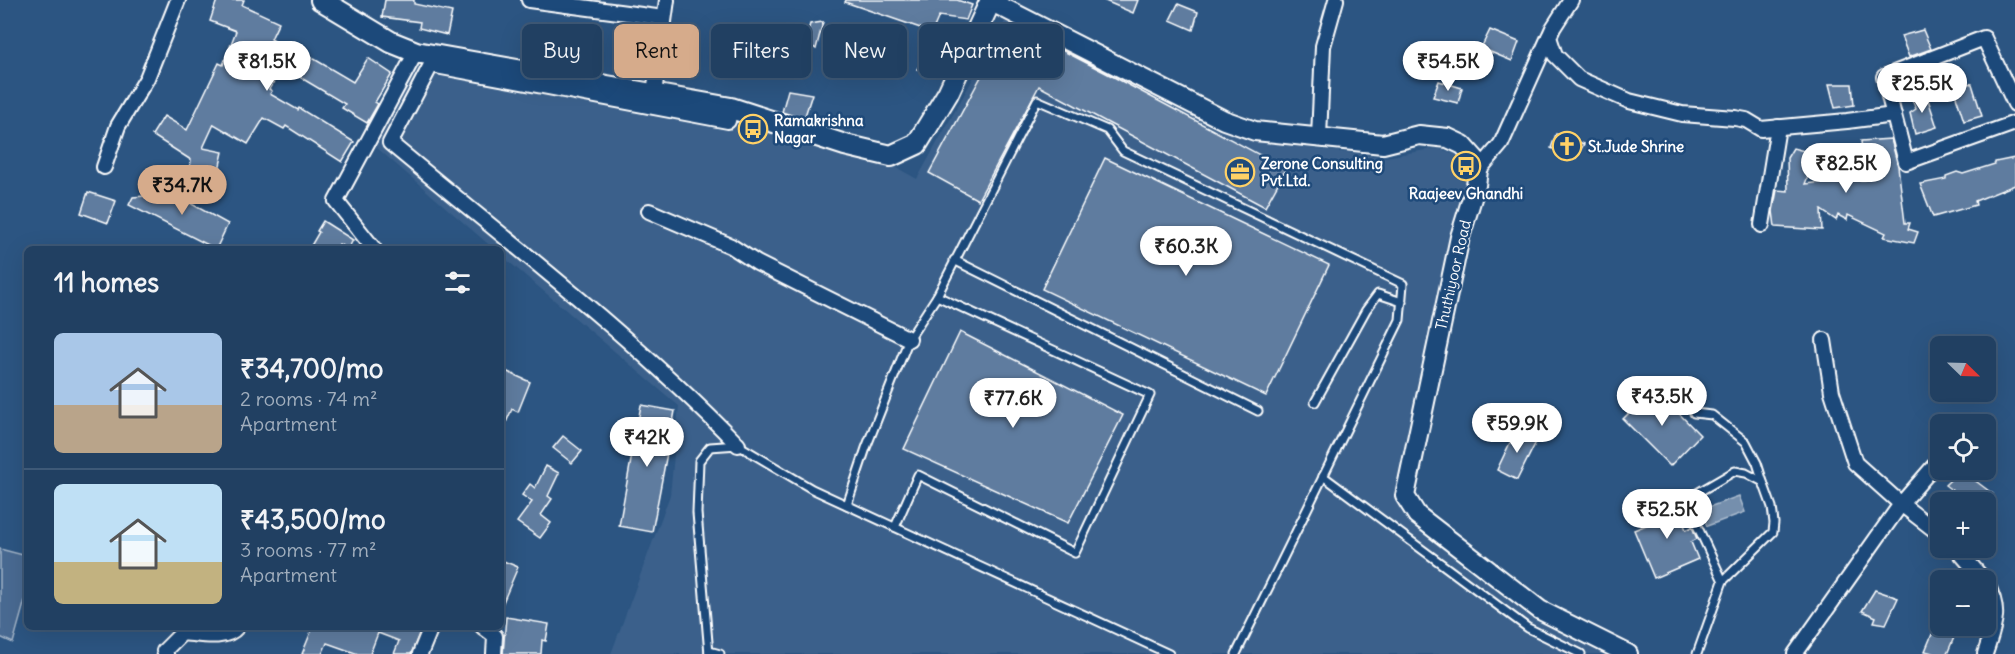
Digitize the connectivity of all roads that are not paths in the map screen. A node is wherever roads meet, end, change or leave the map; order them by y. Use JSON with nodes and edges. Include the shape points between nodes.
{"nodes":[{"id":1,"x":178,"y":0,"type":"edge"},
{"id":2,"x":321,"y":0,"type":"edge"},
{"id":3,"x":530,"y":0,"type":"edge"},
{"id":4,"x":668,"y":0,"type":"edge"},
{"id":5,"x":991,"y":0,"type":"edge"},
{"id":6,"x":1336,"y":0,"type":"edge"},
{"id":7,"x":1571,"y":0,"type":"edge"},
{"id":8,"x":664,"y":18,"type":"junction"},
{"id":9,"x":1549,"y":37,"type":"junction"},
{"id":10,"x":416,"y":52,"type":"junction"},
{"id":11,"x":654,"y":93,"type":"junction"},
{"id":12,"x":2015,"y":104,"type":"edge"},
{"id":13,"x":731,"y":108,"type":"junction"},
{"id":14,"x":1894,"y":115,"type":"junction"},
{"id":15,"x":2015,"y":123,"type":"edge"},
{"id":16,"x":1778,"y":127,"type":"junction"},
{"id":17,"x":1319,"y":137,"type":"junction"},
{"id":18,"x":104,"y":167,"type":"dead end"},
{"id":19,"x":1479,"y":170,"type":"junction"},
{"id":20,"x":649,"y":211,"type":"dead end"},
{"id":21,"x":1762,"y":225,"type":"dead end"},
{"id":22,"x":372,"y":246,"type":"edge"},
{"id":23,"x":954,"y":260,"type":"junction"},
{"id":24,"x":937,"y":296,"type":"junction"},
{"id":25,"x":1402,"y":302,"type":"junction"},
{"id":26,"x":909,"y":339,"type":"junction"},
{"id":27,"x":1824,"y":340,"type":"dead end"},
{"id":28,"x":1315,"y":402,"type":"dead end"},
{"id":29,"x":1258,"y":411,"type":"dead end"},
{"id":30,"x":1694,"y":413,"type":"dead end"},
{"id":31,"x":738,"y":445,"type":"junction"},
{"id":32,"x":1930,"y":471,"type":"edge"},
{"id":33,"x":1323,"y":476,"type":"junction"},
{"id":34,"x":1763,"y":482,"type":"junction"},
{"id":35,"x":1901,"y":504,"type":"junction"},
{"id":36,"x":847,"y":505,"type":"junction"},
{"id":37,"x":1930,"y":526,"type":"edge"},
{"id":38,"x":895,"y":527,"type":"junction"},
{"id":39,"x":1965,"y":558,"type":"edge"},
{"id":40,"x":1975,"y":570,"type":"edge"},
{"id":41,"x":1723,"y":581,"type":"junction"},
{"id":42,"x":235,"y":630,"type":"edge"},
{"id":43,"x":430,"y":630,"type":"edge"},
{"id":44,"x":487,"y":630,"type":"edge"},
{"id":45,"x":1991,"y":636,"type":"edge"},
{"id":46,"x":709,"y":652,"type":"edge"},
{"id":47,"x":166,"y":654,"type":"edge"},
{"id":48,"x":420,"y":654,"type":"edge"},
{"id":49,"x":494,"y":654,"type":"edge"},
{"id":50,"x":720,"y":654,"type":"edge"},
{"id":51,"x":1169,"y":654,"type":"edge"},
{"id":52,"x":1236,"y":654,"type":"edge"},
{"id":53,"x":1581,"y":654,"type":"edge"},
{"id":54,"x":1629,"y":654,"type":"edge"},
{"id":55,"x":1697,"y":654,"type":"edge"},
{"id":56,"x":1795,"y":654,"type":"edge"},
{"id":57,"x":1985,"y":654,"type":"edge"}],
"edges":[{"from":1,"to":18,"type":"street","via":[[147,78],[118,126]]},
{"from":2,"to":10,"type":"main road"},
{"from":3,"to":8,"type":"street"},
{"from":4,"to":8,"type":"street"},
{"from":5,"to":13,"type":"main road","via":[[948,93],[916,144],[891,156]]},
{"from":5,"to":17,"type":"street","via":[[1224,120],[1255,131]]},
{"from":6,"to":17,"type":"street","via":[[1323,46]]},
{"from":7,"to":9,"type":"street"},
{"from":8,"to":11,"type":"street"},
{"from":9,"to":16,"type":"street","via":[[1555,55],[1579,79],[1629,101],[1682,114],[1746,120],[1761,129]]},
{"from":9,"to":19,"type":"street","via":[[1501,144]]},
{"from":10,"to":11,"type":"main road"},
{"from":10,"to":22,"type":"street","via":[[336,201]]},
{"from":11,"to":13,"type":"main road"},
{"from":12,"to":14,"type":"street","via":[[1984,38],[1884,77]]},
{"from":13,"to":31,"type":"street","via":[[728,121],[431,65],[390,143],[597,315],[706,411]]},
{"from":14,"to":15,"type":"street","via":[[1906,162]]},
{"from":14,"to":16,"type":"street"},
{"from":16,"to":21,"type":"street"},
{"from":17,"to":19,"type":"street","via":[[1383,144],[1419,135],[1448,138],[1475,156]]},
{"from":19,"to":54,"type":"street","name":"Thuthiyoor Road","via":[[1460,237],[1405,496],[1417,515],[1540,610]]},
{"from":20,"to":26,"type":"street","via":[[732,246],[757,263]]},
{"from":23,"to":24,"type":"lane"},
{"from":23,"to":25,"type":"lane","via":[[1037,100],[1107,130],[1123,151],[1403,285]]},
{"from":23,"to":29,"type":"lane"},
{"from":24,"to":26,"type":"lane"},
{"from":24,"to":38,"type":"lane","via":[[1150,395],[1075,553],[918,475]]},
{"from":25,"to":28,"type":"lane","via":[[1378,294]]},
{"from":25,"to":33,"type":"lane","via":[[1400,320]]},
{"from":26,"to":36,"type":"lane"},
{"from":27,"to":35,"type":"street","via":[[1832,392],[1855,463]]},
{"from":30,"to":34,"type":"lane","via":[[1712,415],[1746,442]]},
{"from":31,"to":36,"type":"lane"},
{"from":31,"to":46,"type":"lane","via":[[710,447],[699,461],[697,513]]},
{"from":32,"to":35,"type":"street"},
{"from":33,"to":52,"type":"lane"},
{"from":33,"to":53,"type":"lane","via":[[1528,628]]},
{"from":34,"to":41,"type":"lane","via":[[1772,507],[1773,532]]},
{"from":34,"to":41,"type":"lane","via":[[1735,471],[1685,500]]},
{"from":35,"to":37,"type":"street"},
{"from":35,"to":56,"type":"street"},
{"from":36,"to":38,"type":"lane"},
{"from":38,"to":51,"type":"lane"},
{"from":39,"to":40,"type":"street"},
{"from":41,"to":55,"type":"lane"},
{"from":42,"to":47,"type":"street","via":[[218,636],[182,633],[164,651]]},
{"from":43,"to":48,"type":"street"},
{"from":44,"to":49,"type":"street","via":[[495,636]]},
{"from":45,"to":57,"type":"street"},
{"from":46,"to":50,"type":"lane"}]}
